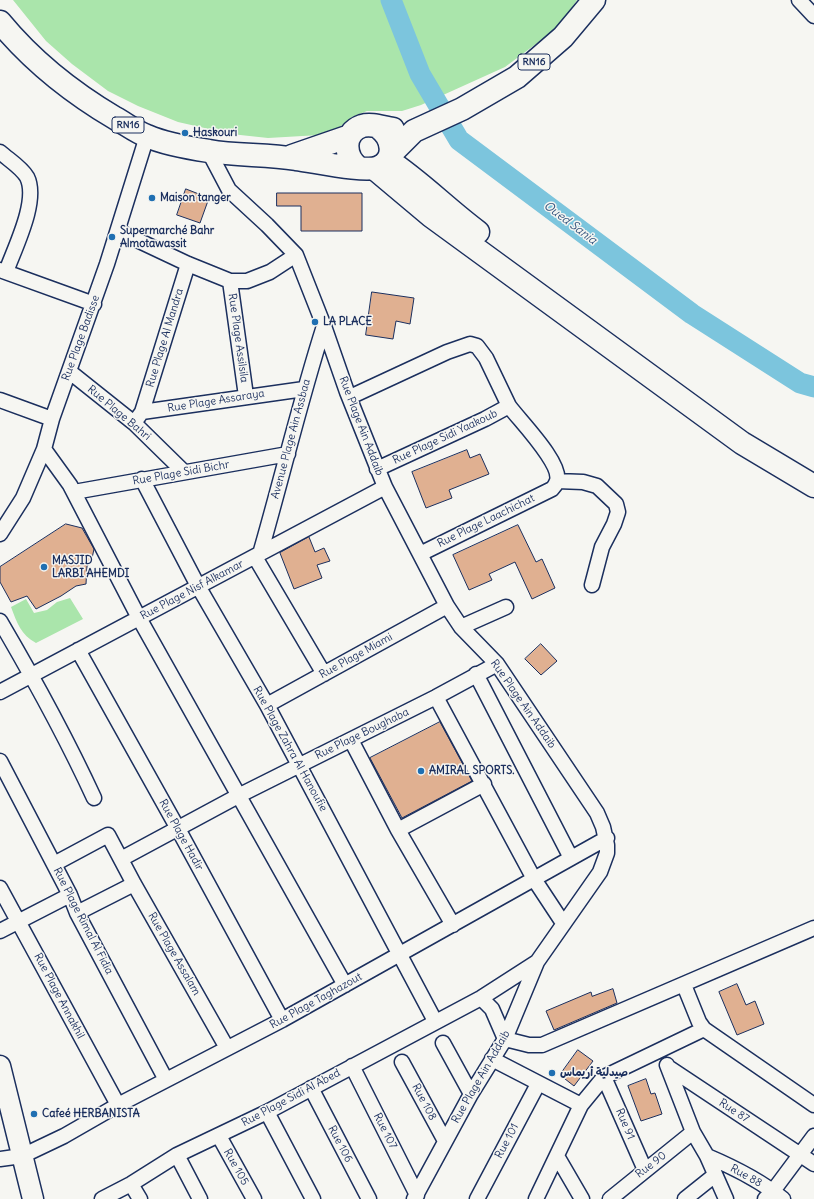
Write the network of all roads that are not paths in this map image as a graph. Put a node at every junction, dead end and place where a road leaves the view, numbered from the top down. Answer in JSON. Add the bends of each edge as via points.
{"nodes":[{"id":1,"x":594,"y":0,"type":"edge"},
{"id":2,"x":799,"y":0,"type":"edge"},
{"id":3,"x":814,"y":16,"type":"edge"},
{"id":4,"x":0,"y":22,"type":"edge"},
{"id":5,"x":379,"y":128,"type":"junction"},
{"id":6,"x":424,"y":128,"type":"junction"},
{"id":7,"x":147,"y":136,"type":"junction"},
{"id":8,"x":350,"y":136,"type":"junction"},
{"id":9,"x":0,"y":152,"type":"edge"},
{"id":10,"x":209,"y":152,"type":"junction"},
{"id":11,"x":289,"y":158,"type":"junction"},
{"id":12,"x":378,"y":163,"type":"junction"},
{"id":13,"x":118,"y":231,"type":"junction"},
{"id":14,"x":296,"y":255,"type":"junction"},
{"id":15,"x":188,"y":264,"type":"junction"},
{"id":16,"x":3,"y":271,"type":"edge"},
{"id":17,"x":230,"y":281,"type":"junction"},
{"id":18,"x":94,"y":304,"type":"junction"},
{"id":19,"x":324,"y":326,"type":"junction"},
{"id":20,"x":70,"y":372,"type":"junction"},
{"id":21,"x":304,"y":388,"type":"junction"},
{"id":22,"x":246,"y":396,"type":"junction"},
{"id":23,"x":350,"y":397,"type":"junction"},
{"id":24,"x":0,"y":400,"type":"edge"},
{"id":25,"x":509,"y":406,"type":"junction"},
{"id":26,"x":138,"y":417,"type":"junction"},
{"id":27,"x":52,"y":419,"type":"junction"},
{"id":28,"x":44,"y":449,"type":"junction"},
{"id":29,"x":288,"y":454,"type":"junction"},
{"id":30,"x":377,"y":469,"type":"junction"},
{"id":31,"x":184,"y":472,"type":"junction"},
{"id":32,"x":814,"y":473,"type":"edge"},
{"id":33,"x":142,"y":479,"type":"junction"},
{"id":34,"x":555,"y":485,"type":"junction"},
{"id":35,"x":814,"y":486,"type":"edge"},
{"id":36,"x":385,"y":488,"type":"junction"},
{"id":37,"x":74,"y":492,"type":"junction"},
{"id":38,"x":0,"y":534,"type":"edge"},
{"id":39,"x":420,"y":554,"type":"junction"},
{"id":40,"x":257,"y":555,"type":"junction"},
{"id":41,"x":592,"y":585,"type":"dead end"},
{"id":42,"x":198,"y":586,"type":"junction"},
{"id":43,"x":447,"y":606,"type":"junction"},
{"id":44,"x":506,"y":607,"type":"dead end"},
{"id":45,"x":139,"y":618,"type":"junction"},
{"id":46,"x":0,"y":621,"type":"edge"},
{"id":47,"x":461,"y":627,"type":"junction"},
{"id":48,"x":78,"y":650,"type":"junction"},
{"id":49,"x":497,"y":664,"type":"junction"},
{"id":50,"x":324,"y":674,"type":"junction"},
{"id":51,"x":476,"y":674,"type":"junction"},
{"id":52,"x":32,"y":675,"type":"junction"},
{"id":53,"x":0,"y":692,"type":"edge"},
{"id":54,"x":436,"y":697,"type":"junction"},
{"id":55,"x":266,"y":705,"type":"junction"},
{"id":56,"x":351,"y":740,"type":"junction"},
{"id":57,"x":0,"y":761,"type":"edge"},
{"id":58,"x":299,"y":765,"type":"junction"},
{"id":59,"x":484,"y":784,"type":"junction"},
{"id":60,"x":238,"y":796,"type":"junction"},
{"id":61,"x":94,"y":798,"type":"dead end"},
{"id":62,"x":178,"y":827,"type":"junction"},
{"id":63,"x":398,"y":830,"type":"junction"},
{"id":64,"x":607,"y":838,"type":"junction"},
{"id":65,"x":571,"y":858,"type":"junction"},
{"id":66,"x":121,"y":859,"type":"junction"},
{"id":67,"x":54,"y":864,"type":"junction"},
{"id":68,"x":534,"y":879,"type":"junction"},
{"id":69,"x":134,"y":884,"type":"junction"},
{"id":70,"x":0,"y":888,"type":"edge"},
{"id":71,"x":70,"y":895,"type":"junction"},
{"id":72,"x":77,"y":913,"type":"junction"},
{"id":73,"x":19,"y":922,"type":"junction"},
{"id":74,"x":562,"y":923,"type":"junction"},
{"id":75,"x":453,"y":925,"type":"junction"},
{"id":76,"x":814,"y":928,"type":"edge"},
{"id":77,"x":0,"y":931,"type":"edge"},
{"id":78,"x":400,"y":954,"type":"junction"},
{"id":79,"x":537,"y":962,"type":"junction"},
{"id":80,"x":345,"y":985,"type":"junction"},
{"id":81,"x":684,"y":985,"type":"junction"},
{"id":82,"x":481,"y":998,"type":"junction"},
{"id":83,"x":282,"y":1020,"type":"junction"},
{"id":84,"x":435,"y":1021,"type":"junction"},
{"id":85,"x":704,"y":1029,"type":"junction"},
{"id":86,"x":505,"y":1039,"type":"junction"},
{"id":87,"x":443,"y":1043,"type":"dead end"},
{"id":88,"x":227,"y":1048,"type":"junction"},
{"id":89,"x":660,"y":1051,"type":"junction"},
{"id":90,"x":492,"y":1059,"type":"junction"},
{"id":91,"x":402,"y":1062,"type":"dead end"},
{"id":92,"x":0,"y":1066,"type":"edge"},
{"id":93,"x":352,"y":1066,"type":"junction"},
{"id":94,"x":668,"y":1067,"type":"junction"},
{"id":95,"x":604,"y":1077,"type":"junction"},
{"id":96,"x":166,"y":1080,"type":"junction"},
{"id":97,"x":538,"y":1084,"type":"junction"},
{"id":98,"x":311,"y":1088,"type":"junction"},
{"id":99,"x":471,"y":1094,"type":"junction"},
{"id":100,"x":118,"y":1105,"type":"junction"},
{"id":101,"x":581,"y":1105,"type":"junction"},
{"id":102,"x":814,"y":1105,"type":"edge"},
{"id":103,"x":267,"y":1112,"type":"junction"},
{"id":104,"x":693,"y":1132,"type":"junction"},
{"id":105,"x":219,"y":1136,"type":"junction"},
{"id":106,"x":814,"y":1136,"type":"edge"},
{"id":107,"x":445,"y":1141,"type":"junction"},
{"id":108,"x":801,"y":1154,"type":"junction"},
{"id":109,"x":177,"y":1155,"type":"junction"},
{"id":110,"x":22,"y":1156,"type":"junction"},
{"id":111,"x":557,"y":1156,"type":"junction"},
{"id":112,"x":707,"y":1156,"type":"junction"},
{"id":113,"x":0,"y":1159,"type":"edge"},
{"id":114,"x":814,"y":1164,"type":"edge"},
{"id":115,"x":645,"y":1170,"type":"junction"},
{"id":116,"x":715,"y":1175,"type":"junction"},
{"id":117,"x":132,"y":1184,"type":"junction"},
{"id":118,"x":774,"y":1196,"type":"edge"},
{"id":119,"x":416,"y":1197,"type":"edge"},
{"id":120,"x":33,"y":1199,"type":"edge"},
{"id":121,"x":102,"y":1199,"type":"edge"},
{"id":122,"x":140,"y":1199,"type":"edge"},
{"id":123,"x":200,"y":1199,"type":"edge"},
{"id":124,"x":254,"y":1199,"type":"edge"},
{"id":125,"x":313,"y":1199,"type":"edge"},
{"id":126,"x":370,"y":1199,"type":"edge"},
{"id":127,"x":477,"y":1199,"type":"edge"},
{"id":128,"x":536,"y":1199,"type":"edge"},
{"id":129,"x":582,"y":1199,"type":"edge"},
{"id":130,"x":610,"y":1199,"type":"edge"},
{"id":131,"x":685,"y":1199,"type":"edge"},
{"id":132,"x":726,"y":1199,"type":"edge"}],
"edges":[{"from":1,"to":6,"type":"main road","number":"RN16","via":[[564,37],[517,77]]},
{"from":2,"to":3,"type":"street"},
{"from":4,"to":7,"type":"main road","number":"RN16","via":[[58,81],[82,99]]},
{"from":5,"to":6,"type":"main road","number":"RN16"},
{"from":5,"to":8,"type":"main road","number":"RN16","via":[[363,126]]},
{"from":5,"to":12,"type":"main road","via":[[386,132],[392,147]]},
{"from":6,"to":12,"type":"main road","number":"RN16"},
{"from":7,"to":10,"type":"main road","number":"RN16"},
{"from":7,"to":13,"type":"street","name":"Rue Plage Badisse"},
{"from":8,"to":11,"type":"main road","number":"RN16"},
{"from":8,"to":12,"type":"main road","via":[[347,150],[349,158]]},
{"from":9,"to":16,"type":"street","via":[[23,172],[31,193],[29,205]]},
{"from":10,"to":11,"type":"main road","number":"RN16"},
{"from":10,"to":14,"type":"street","name":"Rue Plage Ain Addaib","via":[[229,190]]},
{"from":11,"to":12,"type":"main road","number":"RN16"},
{"from":12,"to":32,"type":"main road","via":[[406,172],[457,216],[743,427]]},
{"from":12,"to":35,"type":"main road","via":[[431,216],[742,443]]},
{"from":13,"to":15,"type":"street","name":"Rue Plage Assilsila"},
{"from":13,"to":18,"type":"street","name":"Rue Plage Badisse"},
{"from":14,"to":17,"type":"street","name":"Rue Plage Assilsila","via":[[270,272],[247,281]]},
{"from":14,"to":19,"type":"street","name":"Rue Plage Ain Addaib"},
{"from":15,"to":17,"type":"street","name":"Rue Plage Assilsila"},
{"from":15,"to":26,"type":"street","name":"Rue Plage Al Mandra"},
{"from":16,"to":18,"type":"street"},
{"from":17,"to":22,"type":"street","name":"Rue Plage Assilsila"},
{"from":18,"to":20,"type":"street","name":"Rue Plage Badisse"},
{"from":19,"to":21,"type":"street","name":"Avenue Plage Ain Assbaa"},
{"from":19,"to":23,"type":"street","name":"Rue Plage Ain Addaib"},
{"from":20,"to":26,"type":"street","name":"Rue Plage Bahri"},
{"from":20,"to":27,"type":"street","name":"Rue Plage Badisse"},
{"from":21,"to":22,"type":"street","name":"Rue Plage Assaraya"},
{"from":21,"to":29,"type":"street","name":"Avenue Plage Ain Assbaa"},
{"from":22,"to":26,"type":"street","name":"Rue Plage Assaraya"},
{"from":23,"to":25,"type":"street","via":[[470,344],[476,346],[486,358]]},
{"from":23,"to":30,"type":"street","name":"Rue Plage Ain Addaib"},
{"from":24,"to":27,"type":"street"},
{"from":25,"to":30,"type":"street","name":"Rue Plage Sidi Yaakoub"},
{"from":25,"to":34,"type":"street","name":"Rue Plage Sidi Yaakoub","via":[[549,456],[556,469]]},
{"from":26,"to":31,"type":"street","name":"Rue Plage Bahri"},
{"from":27,"to":28,"type":"street","name":"Rue Plage Badisse"},
{"from":28,"to":37,"type":"street"},
{"from":28,"to":38,"type":"street","name":"Rue Plage Badisse","via":[[23,498]]},
{"from":29,"to":31,"type":"street","name":"Rue Plage Sidi Bichr"},
{"from":29,"to":40,"type":"street","name":"Avenue Plage Ain Assbaa"},
{"from":30,"to":36,"type":"street","name":"Rue Plage Ain Addaib"},
{"from":31,"to":33,"type":"street","name":"Rue Plage Sidi Bichr"},
{"from":33,"to":37,"type":"street","name":"Rue Plage Sidi Bichr"},
{"from":33,"to":42,"type":"street","name":"Rue Plage Zahra Al Hanoufie"},
{"from":34,"to":39,"type":"street","name":"Rue Plage Laachichat"},
{"from":34,"to":41,"type":"street","via":[[583,482],[598,486],[616,504],[618,512],[602,547]]},
{"from":36,"to":39,"type":"street","name":"Rue Plage Ain Addaib"},
{"from":36,"to":40,"type":"street","name":"Rue Plage Nisf Alkamar"},
{"from":37,"to":45,"type":"street"},
{"from":39,"to":43,"type":"street","name":"Rue Plage Ain Addaib"},
{"from":40,"to":42,"type":"street","name":"Rue Plage Nisf Alkamar"},
{"from":40,"to":50,"type":"street"},
{"from":42,"to":45,"type":"street","name":"Rue Plage Nisf Alkamar"},
{"from":42,"to":55,"type":"street","name":"Rue Plage Zahra Al Hanoufie"},
{"from":43,"to":47,"type":"street","name":"Rue Plage Ain Addaib"},
{"from":43,"to":50,"type":"street","name":"Rue Plage Miami"},
{"from":44,"to":47,"type":"street"},
{"from":45,"to":48,"type":"street","name":"Rue Plage Nisf Alkamar"},
{"from":45,"to":60,"type":"street"},
{"from":46,"to":52,"type":"street"},
{"from":47,"to":49,"type":"street","name":"Rue Plage Ain Addaib"},
{"from":48,"to":52,"type":"street","name":"Rue Plage Nisf Alkamar"},
{"from":48,"to":62,"type":"street","name":"Rue Plage Hadir"},
{"from":49,"to":51,"type":"street","name":"Rue Plage Boughaba"},
{"from":49,"to":64,"type":"street","name":"Rue Plage Ain Addaib","via":[[598,813]]},
{"from":50,"to":55,"type":"street","name":"Rue Plage Miami"},
{"from":51,"to":54,"type":"street","name":"Rue Plage Boughaba"},
{"from":51,"to":65,"type":"street"},
{"from":52,"to":53,"type":"street","name":"Rue Plage Nisf Alkamar"},
{"from":52,"to":61,"type":"street"},
{"from":54,"to":56,"type":"street","name":"Rue Plage Boughaba"},
{"from":54,"to":59,"type":"street"},
{"from":55,"to":58,"type":"street","name":"Rue Plage Zahra Al Hanoufie"},
{"from":56,"to":58,"type":"street","name":"Rue Plage Boughaba"},
{"from":56,"to":63,"type":"street"},
{"from":57,"to":67,"type":"street","name":"Rue Plage Rimal Al Fidia"},
{"from":58,"to":60,"type":"street","name":"Rue Plage Boughaba"},
{"from":58,"to":78,"type":"street","name":"Rue Plage Zahra Al Hanoufie"},
{"from":59,"to":63,"type":"street"},
{"from":59,"to":68,"type":"street"},
{"from":60,"to":62,"type":"street","name":"Rue Plage Boughaba"},
{"from":60,"to":80,"type":"street"},
{"from":62,"to":66,"type":"street","name":"Rue Plage Boughaba"},
{"from":62,"to":83,"type":"street","name":"Rue Plage Hadir"},
{"from":63,"to":75,"type":"street"},
{"from":64,"to":65,"type":"street","name":"Rue Plage Taghazout"},
{"from":64,"to":74,"type":"street","name":"Rue Plage Ain Addaib","via":[[607,853],[600,872]]},
{"from":65,"to":68,"type":"street","name":"Rue Plage Taghazout"},
{"from":66,"to":67,"type":"street","name":"Rue Plage Assalam","via":[[108,835]]},
{"from":66,"to":69,"type":"street","name":"Rue Plage Assalam"},
{"from":67,"to":71,"type":"street","name":"Rue Plage Rimal Al Fidia"},
{"from":68,"to":74,"type":"street"},
{"from":68,"to":75,"type":"street","name":"Rue Plage Taghazout"},
{"from":69,"to":72,"type":"street"},
{"from":69,"to":88,"type":"street","name":"Rue Plage Assalam"},
{"from":70,"to":73,"type":"street","name":"Rue Plage Annakhil"},
{"from":71,"to":72,"type":"street","name":"Rue Plage Rimal Al Fidia"},
{"from":71,"to":73,"type":"street"},
{"from":72,"to":96,"type":"street","name":"Rue Plage Rimal Al Fidia"},
{"from":73,"to":77,"type":"street"},
{"from":73,"to":100,"type":"street","name":"Rue Plage Annakhil"},
{"from":74,"to":79,"type":"street","name":"Rue Plage Ain Addaib"},
{"from":75,"to":78,"type":"street","name":"Rue Plage Taghazout"},
{"from":76,"to":81,"type":"street"},
{"from":78,"to":80,"type":"street","name":"Rue Plage Taghazout"},
{"from":78,"to":84,"type":"street","name":"Rue Plage Zahra Al Hanoufie"},
{"from":79,"to":82,"type":"street","name":"Rue Plage Sidi Al Abed"},
{"from":79,"to":86,"type":"street","name":"Rue Plage Ain Addaib"},
{"from":80,"to":83,"type":"street","name":"Rue Plage Taghazout"},
{"from":81,"to":85,"type":"street"},
{"from":81,"to":86,"type":"street","via":[[542,1045]]},
{"from":82,"to":84,"type":"street","name":"Rue Plage Sidi Al Abed"},
{"from":82,"to":86,"type":"street","via":[[492,1009]]},
{"from":83,"to":88,"type":"street","name":"Rue Plage Taghazout"},
{"from":84,"to":93,"type":"street","name":"Rue Plage Sidi Al Abed"},
{"from":85,"to":89,"type":"street"},
{"from":85,"to":102,"type":"street"},
{"from":86,"to":90,"type":"street","name":"Rue Plage Ain Addaib"},
{"from":87,"to":99,"type":"street"},
{"from":88,"to":96,"type":"street","name":"Rue Plage Taghazout"},
{"from":89,"to":94,"type":"street"},
{"from":89,"to":95,"type":"street"},
{"from":90,"to":97,"type":"street"},
{"from":90,"to":99,"type":"street","name":"Rue Plage Ain Addaib"},
{"from":91,"to":107,"type":"street","name":"Rue 108"},
{"from":92,"to":110,"type":"street"},
{"from":93,"to":98,"type":"street","name":"Rue Plage Sidi Al Abed"},
{"from":93,"to":119,"type":"street","name":"Rue 107"},
{"from":94,"to":104,"type":"street"},
{"from":94,"to":108,"type":"street","name":"Rue 87"},
{"from":95,"to":101,"type":"street"},
{"from":95,"to":115,"type":"street","name":"Rue 91"},
{"from":96,"to":100,"type":"street","name":"Rue Plage Taghazout"},
{"from":97,"to":101,"type":"street"},
{"from":97,"to":127,"type":"street","name":"Rue 101"},
{"from":98,"to":103,"type":"street","name":"Rue Plage Sidi Al Abed"},
{"from":98,"to":126,"type":"street","name":"Rue 106"},
{"from":99,"to":107,"type":"street","name":"Rue Plage Ain Addaib"},
{"from":100,"to":110,"type":"street","name":"Rue Plage Taghazout"},
{"from":101,"to":111,"type":"street"},
{"from":103,"to":105,"type":"street","name":"Rue Plage Sidi Al Abed"},
{"from":103,"to":125,"type":"street"},
{"from":104,"to":112,"type":"street"},
{"from":104,"to":115,"type":"street","name":"Rue 90"},
{"from":105,"to":109,"type":"street","name":"Rue Plage Sidi Al Abed"},
{"from":105,"to":124,"type":"street","name":"Rue 105"},
{"from":106,"to":108,"type":"street"},
{"from":107,"to":119,"type":"street","name":"Rue Plage Ain Addaib"},
{"from":108,"to":114,"type":"street","name":"Rue 87"},
{"from":108,"to":118,"type":"street"},
{"from":109,"to":117,"type":"street","name":"Rue Plage Sidi Al Abed"},
{"from":109,"to":123,"type":"street"},
{"from":110,"to":113,"type":"street"},
{"from":110,"to":120,"type":"street"},
{"from":111,"to":128,"type":"street"},
{"from":111,"to":129,"type":"street"},
{"from":112,"to":116,"type":"street"},
{"from":112,"to":118,"type":"street","name":"Rue 88","via":[[730,1166]]},
{"from":115,"to":130,"type":"street","name":"Rue 90"},
{"from":116,"to":131,"type":"street"},
{"from":116,"to":132,"type":"street"},
{"from":117,"to":121,"type":"street","name":"Rue Plage Sidi Al Abed"},
{"from":117,"to":122,"type":"street"}]}
